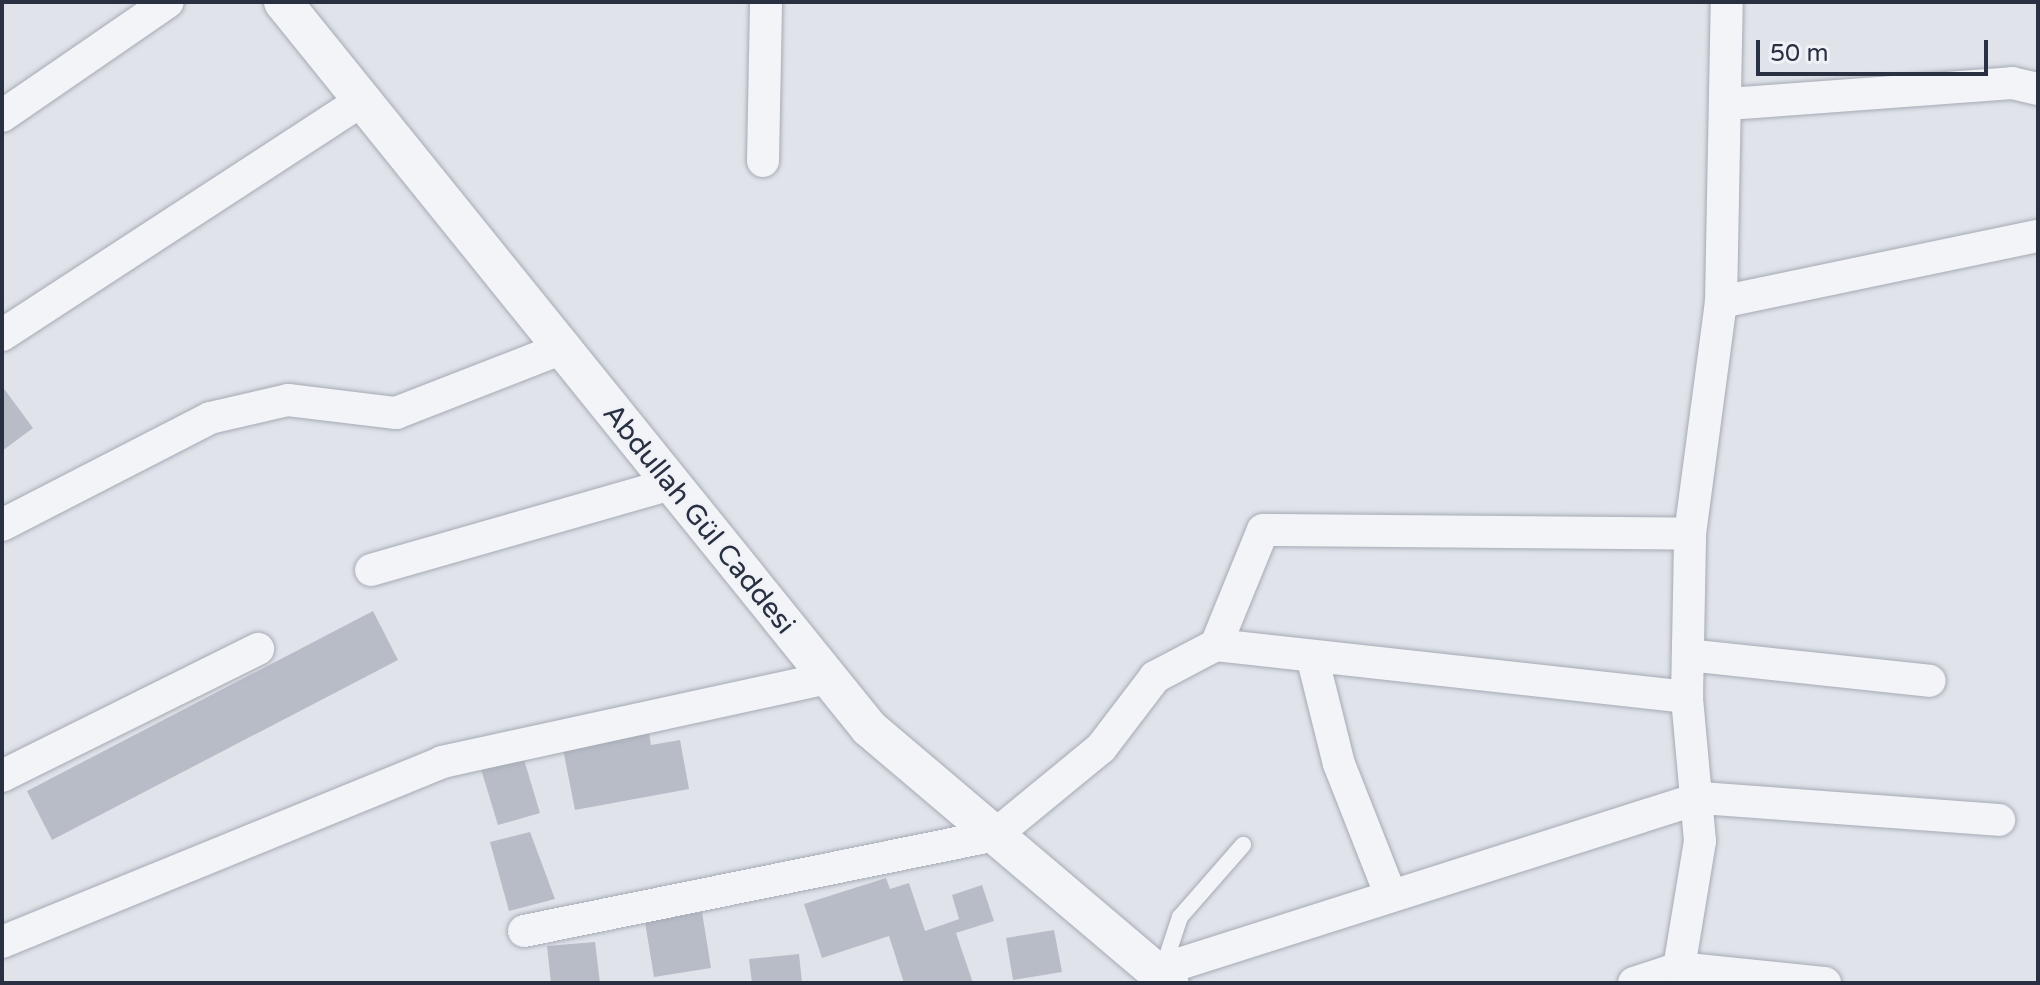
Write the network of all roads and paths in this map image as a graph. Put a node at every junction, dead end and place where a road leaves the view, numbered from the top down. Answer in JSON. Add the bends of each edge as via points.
{"nodes":[{"id":1,"x":168,"y":2,"type":"edge"},
{"id":2,"x":283,"y":2,"type":"edge"},
{"id":3,"x":766,"y":2,"type":"edge"},
{"id":4,"x":1727,"y":2,"type":"edge"},
{"id":5,"x":2038,"y":89,"type":"edge"},
{"id":6,"x":361,"y":101,"type":"junction"},
{"id":7,"x":1728,"y":104,"type":"junction"},
{"id":8,"x":2,"y":116,"type":"edge"},
{"id":9,"x":763,"y":161,"type":"dead end"},
{"id":10,"x":2038,"y":236,"type":"edge"},
{"id":11,"x":1721,"y":302,"type":"junction"},
{"id":12,"x":2,"y":335,"type":"edge"},
{"id":13,"x":560,"y":349,"type":"junction"},
{"id":14,"x":670,"y":484,"type":"junction"},
{"id":15,"x":2,"y":525,"type":"edge"},
{"id":16,"x":1690,"y":534,"type":"junction"},
{"id":17,"x":371,"y":570,"type":"dead end"},
{"id":18,"x":1216,"y":645,"type":"junction"},
{"id":19,"x":258,"y":649,"type":"dead end"},
{"id":20,"x":1688,"y":655,"type":"junction"},
{"id":21,"x":1312,"y":656,"type":"junction"},
{"id":22,"x":828,"y":678,"type":"junction"},
{"id":23,"x":1930,"y":681,"type":"dead end"},
{"id":24,"x":1687,"y":697,"type":"junction"},
{"id":25,"x":2,"y":776,"type":"edge"},
{"id":26,"x":1700,"y":798,"type":"junction"},
{"id":27,"x":1999,"y":820,"type":"dead end"},
{"id":28,"x":995,"y":835,"type":"junction"},
{"id":29,"x":1243,"y":845,"type":"dead end"},
{"id":30,"x":1391,"y":896,"type":"junction"},
{"id":31,"x":524,"y":931,"type":"dead end"},
{"id":32,"x":2,"y":942,"type":"edge"},
{"id":33,"x":1679,"y":968,"type":"junction"},
{"id":34,"x":1164,"y":973,"type":"edge"},
{"id":35,"x":1634,"y":983,"type":"edge"},
{"id":36,"x":1825,"y":983,"type":"edge"}],
"edges":[{"from":1,"to":8,"type":"street"},
{"from":2,"to":6,"type":"street","name":"Abdullah Gül Caddesi"},
{"from":3,"to":9,"type":"street"},
{"from":4,"to":7,"type":"street"},
{"from":5,"to":7,"type":"street","via":[[2012,83]]},
{"from":6,"to":12,"type":"street"},
{"from":6,"to":13,"type":"street","name":"Abdullah Gül Caddesi"},
{"from":7,"to":11,"type":"street"},
{"from":10,"to":11,"type":"street"},
{"from":11,"to":16,"type":"street"},
{"from":13,"to":14,"type":"street","name":"Abdullah Gül Caddesi"},
{"from":13,"to":15,"type":"street","via":[[396,413],[288,400],[210,418]]},
{"from":14,"to":17,"type":"street"},
{"from":14,"to":22,"type":"street","name":"Abdullah Gül Caddesi"},
{"from":16,"to":18,"type":"street","via":[[1263,530]]},
{"from":16,"to":20,"type":"street"},
{"from":18,"to":21,"type":"street"},
{"from":18,"to":28,"type":"street","via":[[1155,677],[1101,748]]},
{"from":19,"to":25,"type":"street"},
{"from":20,"to":23,"type":"street"},
{"from":20,"to":24,"type":"street"},
{"from":21,"to":24,"type":"street"},
{"from":21,"to":30,"type":"street","via":[[1339,764]]},
{"from":22,"to":28,"type":"street","name":"Abdullah Gül Caddesi","via":[[869,728]]},
{"from":22,"to":32,"type":"street","via":[[442,762]]},
{"from":24,"to":26,"type":"street"},
{"from":26,"to":27,"type":"street"},
{"from":26,"to":30,"type":"street"},
{"from":26,"to":33,"type":"street","via":[[1696,883]]},
{"from":28,"to":31,"type":"street"},
{"from":28,"to":34,"type":"street","name":"Abdullah Gül Caddesi"},
{"from":29,"to":34,"type":"lane","via":[[1180,917]]},
{"from":30,"to":34,"type":"street"},
{"from":33,"to":35,"type":"street"},
{"from":33,"to":36,"type":"street"}]}
